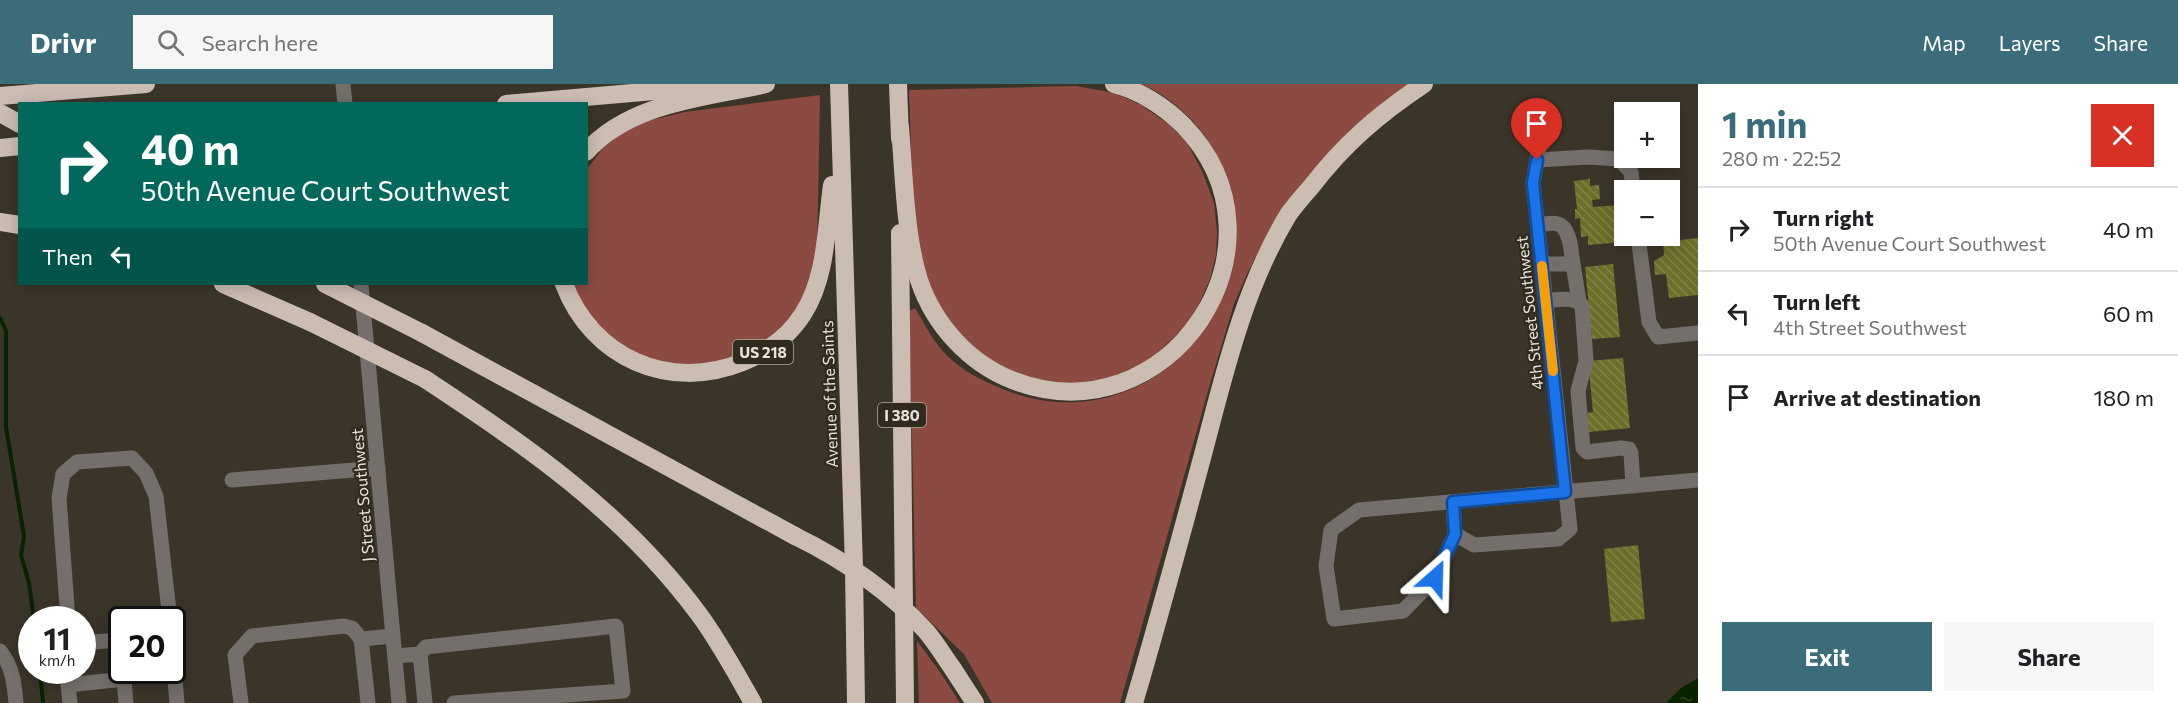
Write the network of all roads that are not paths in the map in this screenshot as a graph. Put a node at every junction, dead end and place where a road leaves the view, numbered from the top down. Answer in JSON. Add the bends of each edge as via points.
{"nodes":[{"id":1,"x":50,"y":84,"type":"edge"},
{"id":2,"x":146,"y":84,"type":"edge"},
{"id":3,"x":343,"y":84,"type":"edge"},
{"id":4,"x":735,"y":84,"type":"edge"},
{"id":5,"x":766,"y":84,"type":"edge"},
{"id":6,"x":839,"y":84,"type":"edge"},
{"id":7,"x":898,"y":84,"type":"edge"},
{"id":8,"x":1114,"y":84,"type":"edge"},
{"id":9,"x":1424,"y":84,"type":"edge"},
{"id":10,"x":0,"y":91,"type":"edge"},
{"id":11,"x":0,"y":96,"type":"edge"},
{"id":12,"x":345,"y":102,"type":"edge"},
{"id":13,"x":529,"y":102,"type":"edge"},
{"id":14,"x":0,"y":113,"type":"edge"},
{"id":15,"x":18,"y":123,"type":"edge"},
{"id":16,"x":900,"y":127,"type":"junction"},
{"id":17,"x":1542,"y":131,"type":"dead end"},
{"id":18,"x":839,"y":133,"type":"junction"},
{"id":19,"x":18,"y":146,"type":"edge"},
{"id":20,"x":0,"y":148,"type":"edge"},
{"id":21,"x":588,"y":150,"type":"edge"},
{"id":22,"x":1537,"y":160,"type":"junction"},
{"id":23,"x":1632,"y":180,"type":"edge"},
{"id":24,"x":0,"y":222,"type":"edge"},
{"id":25,"x":18,"y":225,"type":"edge"},
{"id":26,"x":1538,"y":225,"type":"junction"},
{"id":27,"x":1639,"y":246,"type":"edge"},
{"id":28,"x":1542,"y":264,"type":"junction"},
{"id":29,"x":1573,"y":264,"type":"junction"},
{"id":30,"x":225,"y":285,"type":"edge"},
{"id":31,"x":327,"y":285,"type":"edge"},
{"id":32,"x":361,"y":285,"type":"edge"},
{"id":33,"x":564,"y":285,"type":"edge"},
{"id":34,"x":1545,"y":301,"type":"junction"},
{"id":35,"x":1578,"y":301,"type":"junction"},
{"id":36,"x":1698,"y":333,"type":"edge"},
{"id":37,"x":1578,"y":391,"type":"junction"},
{"id":38,"x":1555,"y":393,"type":"junction"},
{"id":39,"x":378,"y":468,"type":"junction"},
{"id":40,"x":232,"y":480,"type":"dead end"},
{"id":41,"x":1698,"y":480,"type":"edge"},
{"id":42,"x":1633,"y":486,"type":"junction"},
{"id":43,"x":1565,"y":492,"type":"junction"},
{"id":44,"x":1453,"y":502,"type":"junction"},
{"id":45,"x":1455,"y":534,"type":"junction"},
{"id":46,"x":67,"y":606,"type":"edge"},
{"id":47,"x":168,"y":606,"type":"edge"},
{"id":48,"x":393,"y":636,"type":"junction"},
{"id":49,"x":361,"y":639,"type":"junction"},
{"id":50,"x":0,"y":651,"type":"edge"},
{"id":51,"x":420,"y":654,"type":"junction"},
{"id":52,"x":395,"y":656,"type":"junction"},
{"id":53,"x":175,"y":684,"type":"edge"},
{"id":54,"x":16,"y":703,"type":"edge"},
{"id":55,"x":70,"y":703,"type":"edge"},
{"id":56,"x":126,"y":703,"type":"edge"},
{"id":57,"x":177,"y":703,"type":"edge"},
{"id":58,"x":241,"y":703,"type":"edge"},
{"id":59,"x":368,"y":703,"type":"edge"},
{"id":60,"x":399,"y":703,"type":"edge"},
{"id":61,"x":425,"y":703,"type":"edge"},
{"id":62,"x":454,"y":703,"type":"edge"},
{"id":63,"x":753,"y":703,"type":"edge"},
{"id":64,"x":856,"y":703,"type":"edge"},
{"id":65,"x":905,"y":703,"type":"edge"},
{"id":66,"x":975,"y":703,"type":"edge"},
{"id":67,"x":1134,"y":703,"type":"edge"}],
"edges":[{"from":1,"to":10,"type":"highway"},
{"from":2,"to":11,"type":"highway"},
{"from":3,"to":12,"type":"street"},
{"from":4,"to":13,"type":"highway"},
{"from":5,"to":21,"type":"highway","via":[[633,117]]},
{"from":6,"to":18,"type":"highway","name":"Avenue of the Saints"},
{"from":7,"to":16,"type":"highway","number":"I 380"},
{"from":8,"to":16,"type":"highway","via":[[1167,111],[1195,137],[1221,188],[1228,245],[1222,276],[1194,329],[1149,370],[1094,391],[1033,388],[975,360],[952,339],[936,317],[919,281],[911,243]]},
{"from":9,"to":67,"type":"highway","via":[[1389,107],[1351,140],[1290,213],[1266,255],[1245,304],[1227,364]]},
{"from":14,"to":15,"type":"highway"},
{"from":16,"to":65,"type":"highway","number":"I 380"},
{"from":17,"to":22,"type":"street","name":"4th Street Southwest"},
{"from":18,"to":33,"type":"highway","number":"US 218","via":[[823,255],[813,295],[790,331],[753,358],[707,372],[665,371],[643,365],[623,356],[590,329]]},
{"from":18,"to":64,"type":"highway","name":"Avenue of the Saints"},
{"from":19,"to":20,"type":"highway"},
{"from":22,"to":23,"type":"street","via":[[1619,159],[1631,172]]},
{"from":22,"to":26,"type":"street","name":"4th Street Southwest","via":[[1533,183]]},
{"from":24,"to":25,"type":"highway"},
{"from":26,"to":28,"type":"street","name":"4th Street Southwest"},
{"from":26,"to":29,"type":"street","via":[[1562,226],[1567,232]]},
{"from":27,"to":36,"type":"street","via":[[1649,322],[1658,337]]},
{"from":28,"to":29,"type":"street"},
{"from":28,"to":34,"type":"street","name":"4th Street Southwest"},
{"from":29,"to":35,"type":"street"},
{"from":30,"to":63,"type":"highway","bridge":true,"via":[[425,379],[567,477],[622,525],[664,571],[699,614]]},
{"from":31,"to":66,"type":"highway","bridge":true,"via":[[832,554],[872,582],[927,633]]},
{"from":32,"to":39,"type":"street","name":"J Street Southwest"},
{"from":34,"to":35,"type":"street"},
{"from":34,"to":38,"type":"street","name":"4th Street Southwest"},
{"from":35,"to":37,"type":"street","via":[[1586,361]]},
{"from":37,"to":38,"type":"street"},
{"from":37,"to":42,"type":"street","via":[[1583,448],[1587,452],[1629,449]]},
{"from":38,"to":43,"type":"street","name":"4th Street Southwest"},
{"from":39,"to":40,"type":"street"},
{"from":39,"to":48,"type":"street","name":"J Street Southwest"},
{"from":41,"to":42,"type":"street"},
{"from":42,"to":43,"type":"street"},
{"from":43,"to":44,"type":"street"},
{"from":43,"to":45,"type":"street","name":"4th Street Southwest","via":[[1570,529],[1558,539],[1474,545]]},
{"from":44,"to":45,"type":"street"},
{"from":44,"to":45,"type":"street","via":[[1359,510],[1331,530],[1326,566],[1334,619],[1403,611],[1435,578]]},
{"from":46,"to":47,"type":"street","via":[[59,498],[63,474],[77,462],[132,458],[146,473],[156,496]]},
{"from":48,"to":49,"type":"street"},
{"from":48,"to":52,"type":"street","name":"J Street Southwest"},
{"from":49,"to":58,"type":"street","via":[[352,628],[344,626],[252,636],[235,655]]},
{"from":49,"to":59,"type":"street"},
{"from":50,"to":54,"type":"street","via":[[12,672]]},
{"from":51,"to":52,"type":"street"},
{"from":51,"to":61,"type":"street"},
{"from":51,"to":62,"type":"street","via":[[426,647],[616,626],[623,690]]},
{"from":52,"to":60,"type":"street","name":"J Street Southwest"},
{"from":53,"to":57,"type":"street"},
{"from":55,"to":56,"type":"street","via":[[68,685],[124,679]]}]}
